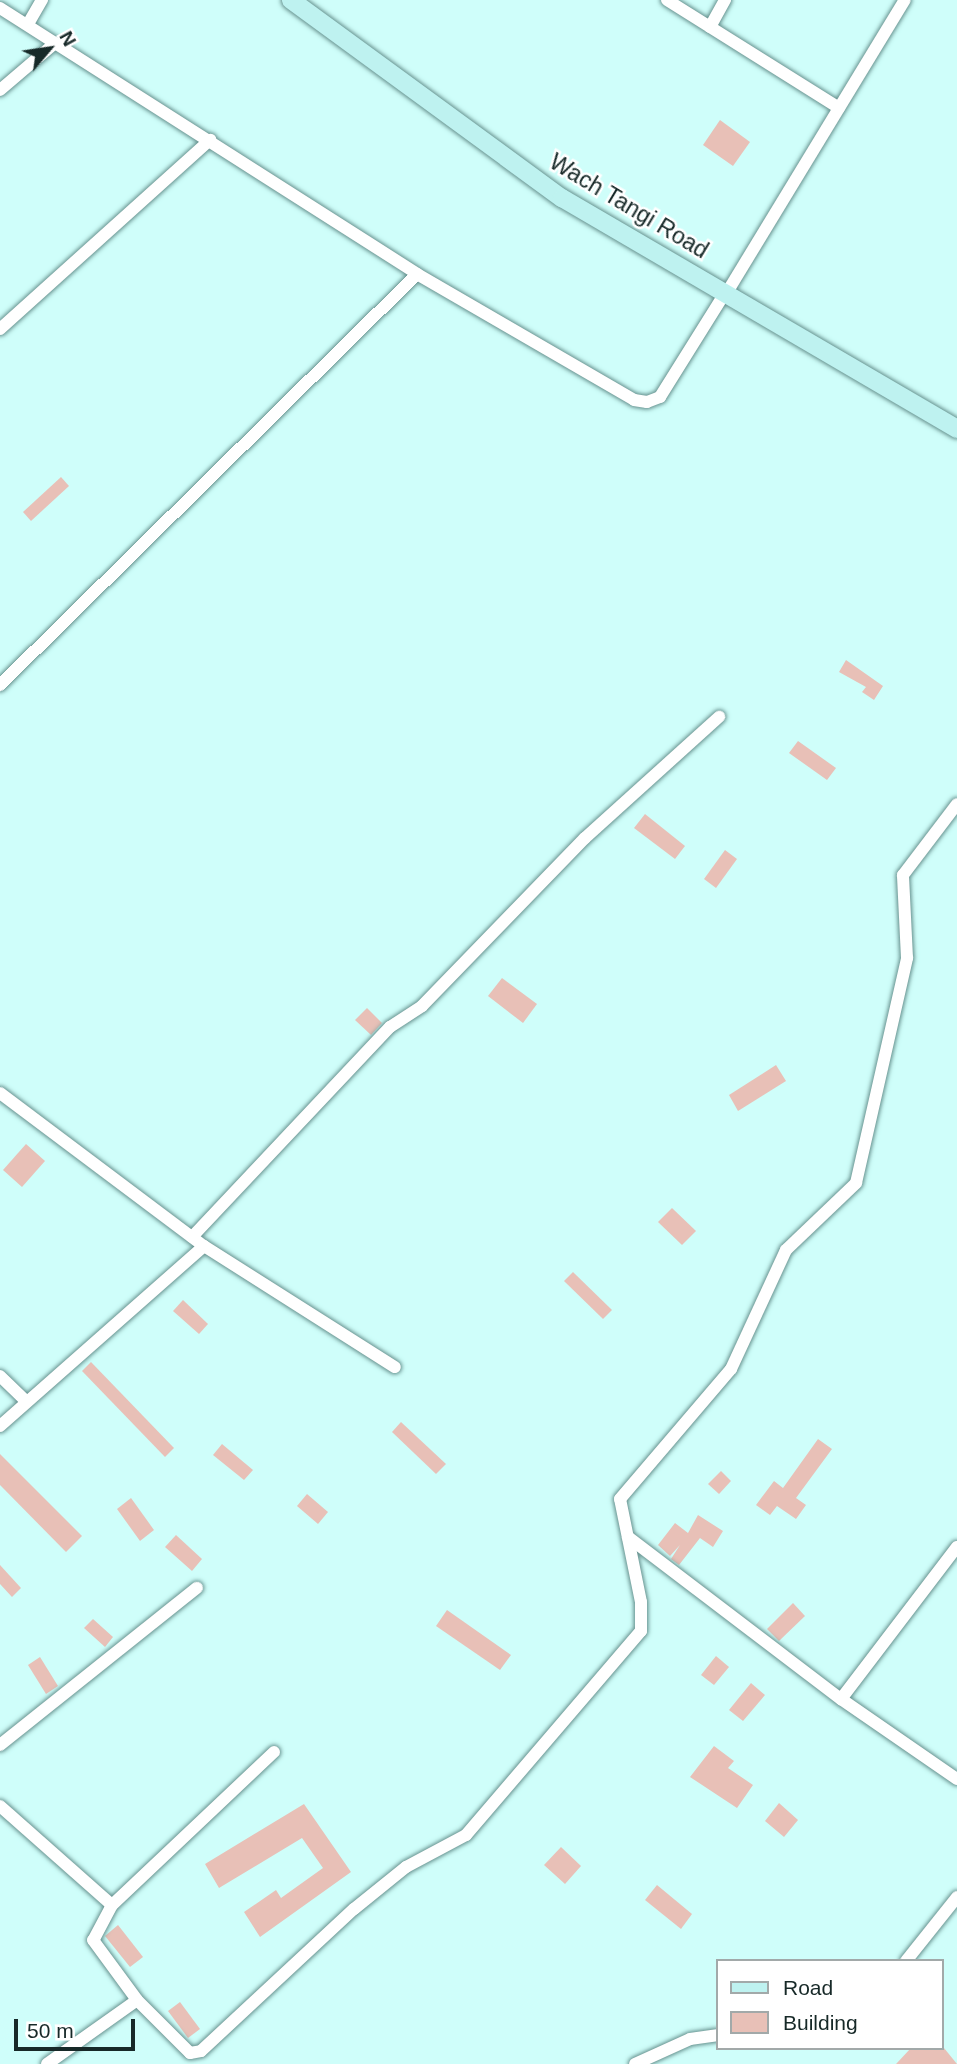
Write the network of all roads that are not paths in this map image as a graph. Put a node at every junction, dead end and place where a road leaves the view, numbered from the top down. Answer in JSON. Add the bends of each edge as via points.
{"nodes":[{"id":1,"x":43,"y":0,"type":"edge"},
{"id":2,"x":291,"y":0,"type":"edge"},
{"id":3,"x":667,"y":0,"type":"edge"},
{"id":4,"x":725,"y":0,"type":"edge"},
{"id":5,"x":905,"y":0,"type":"edge"},
{"id":6,"x":0,"y":8,"type":"edge"},
{"id":7,"x":28,"y":24,"type":"junction"},
{"id":8,"x":710,"y":27,"type":"junction"},
{"id":9,"x":55,"y":43,"type":"junction"},
{"id":10,"x":0,"y":90,"type":"edge"},
{"id":11,"x":839,"y":108,"type":"junction"},
{"id":12,"x":210,"y":140,"type":"junction"},
{"id":13,"x":417,"y":274,"type":"junction"},
{"id":14,"x":723,"y":298,"type":"junction"},
{"id":15,"x":0,"y":329,"type":"edge"},
{"id":16,"x":957,"y":429,"type":"edge"},
{"id":17,"x":0,"y":685,"type":"edge"},
{"id":18,"x":719,"y":717,"type":"dead end"},
{"id":19,"x":957,"y":804,"type":"edge"},
{"id":20,"x":0,"y":1093,"type":"edge"},
{"id":21,"x":192,"y":1237,"type":"junction"},
{"id":22,"x":204,"y":1246,"type":"junction"},
{"id":23,"x":395,"y":1367,"type":"dead end"},
{"id":24,"x":0,"y":1376,"type":"edge"},
{"id":25,"x":27,"y":1402,"type":"junction"},
{"id":26,"x":0,"y":1426,"type":"edge"},
{"id":27,"x":628,"y":1537,"type":"junction"},
{"id":28,"x":957,"y":1547,"type":"edge"},
{"id":29,"x":197,"y":1588,"type":"dead end"},
{"id":30,"x":841,"y":1699,"type":"junction"},
{"id":31,"x":0,"y":1745,"type":"edge"},
{"id":32,"x":274,"y":1752,"type":"dead end"},
{"id":33,"x":957,"y":1779,"type":"edge"},
{"id":34,"x":0,"y":1806,"type":"edge"},
{"id":35,"x":957,"y":1897,"type":"edge"},
{"id":36,"x":112,"y":1905,"type":"junction"},
{"id":37,"x":908,"y":1959,"type":"edge"},
{"id":38,"x":136,"y":2000,"type":"junction"},
{"id":39,"x":716,"y":2035,"type":"edge"},
{"id":40,"x":47,"y":2064,"type":"edge"},
{"id":41,"x":635,"y":2064,"type":"edge"}],
"edges":[{"from":1,"to":7,"type":"street"},
{"from":2,"to":14,"type":"main road","name":"Wach Tangi Road","via":[[562,198]]},
{"from":3,"to":8,"type":"street"},
{"from":4,"to":8,"type":"street"},
{"from":5,"to":11,"type":"street"},
{"from":6,"to":7,"type":"street"},
{"from":7,"to":9,"type":"street"},
{"from":8,"to":11,"type":"street"},
{"from":9,"to":10,"type":"street"},
{"from":9,"to":12,"type":"street"},
{"from":11,"to":14,"type":"street"},
{"from":12,"to":13,"type":"street"},
{"from":12,"to":15,"type":"street"},
{"from":13,"to":14,"type":"street","via":[[635,400],[647,402],[660,397]]},
{"from":13,"to":17,"type":"street"},
{"from":14,"to":16,"type":"main road","name":"Wach Tangi Road"},
{"from":18,"to":21,"type":"street","via":[[585,838],[422,1006],[390,1027]]},
{"from":19,"to":27,"type":"street","via":[[903,875],[906,958],[856,1183],[786,1250],[732,1369],[620,1499]]},
{"from":20,"to":21,"type":"street"},
{"from":21,"to":22,"type":"street"},
{"from":22,"to":23,"type":"street"},
{"from":22,"to":25,"type":"street"},
{"from":24,"to":25,"type":"street"},
{"from":25,"to":26,"type":"street"},
{"from":27,"to":30,"type":"street"},
{"from":27,"to":38,"type":"street","via":[[641,1602],[641,1630],[467,1835],[406,1867],[354,1909],[201,2051],[190,2053]]},
{"from":28,"to":30,"type":"street"},
{"from":29,"to":31,"type":"street"},
{"from":30,"to":33,"type":"street"},
{"from":32,"to":36,"type":"street"},
{"from":34,"to":36,"type":"street"},
{"from":35,"to":37,"type":"street"},
{"from":36,"to":38,"type":"street","via":[[93,1940]]},
{"from":38,"to":40,"type":"street"},
{"from":39,"to":41,"type":"street","via":[[690,2039]]}]}
